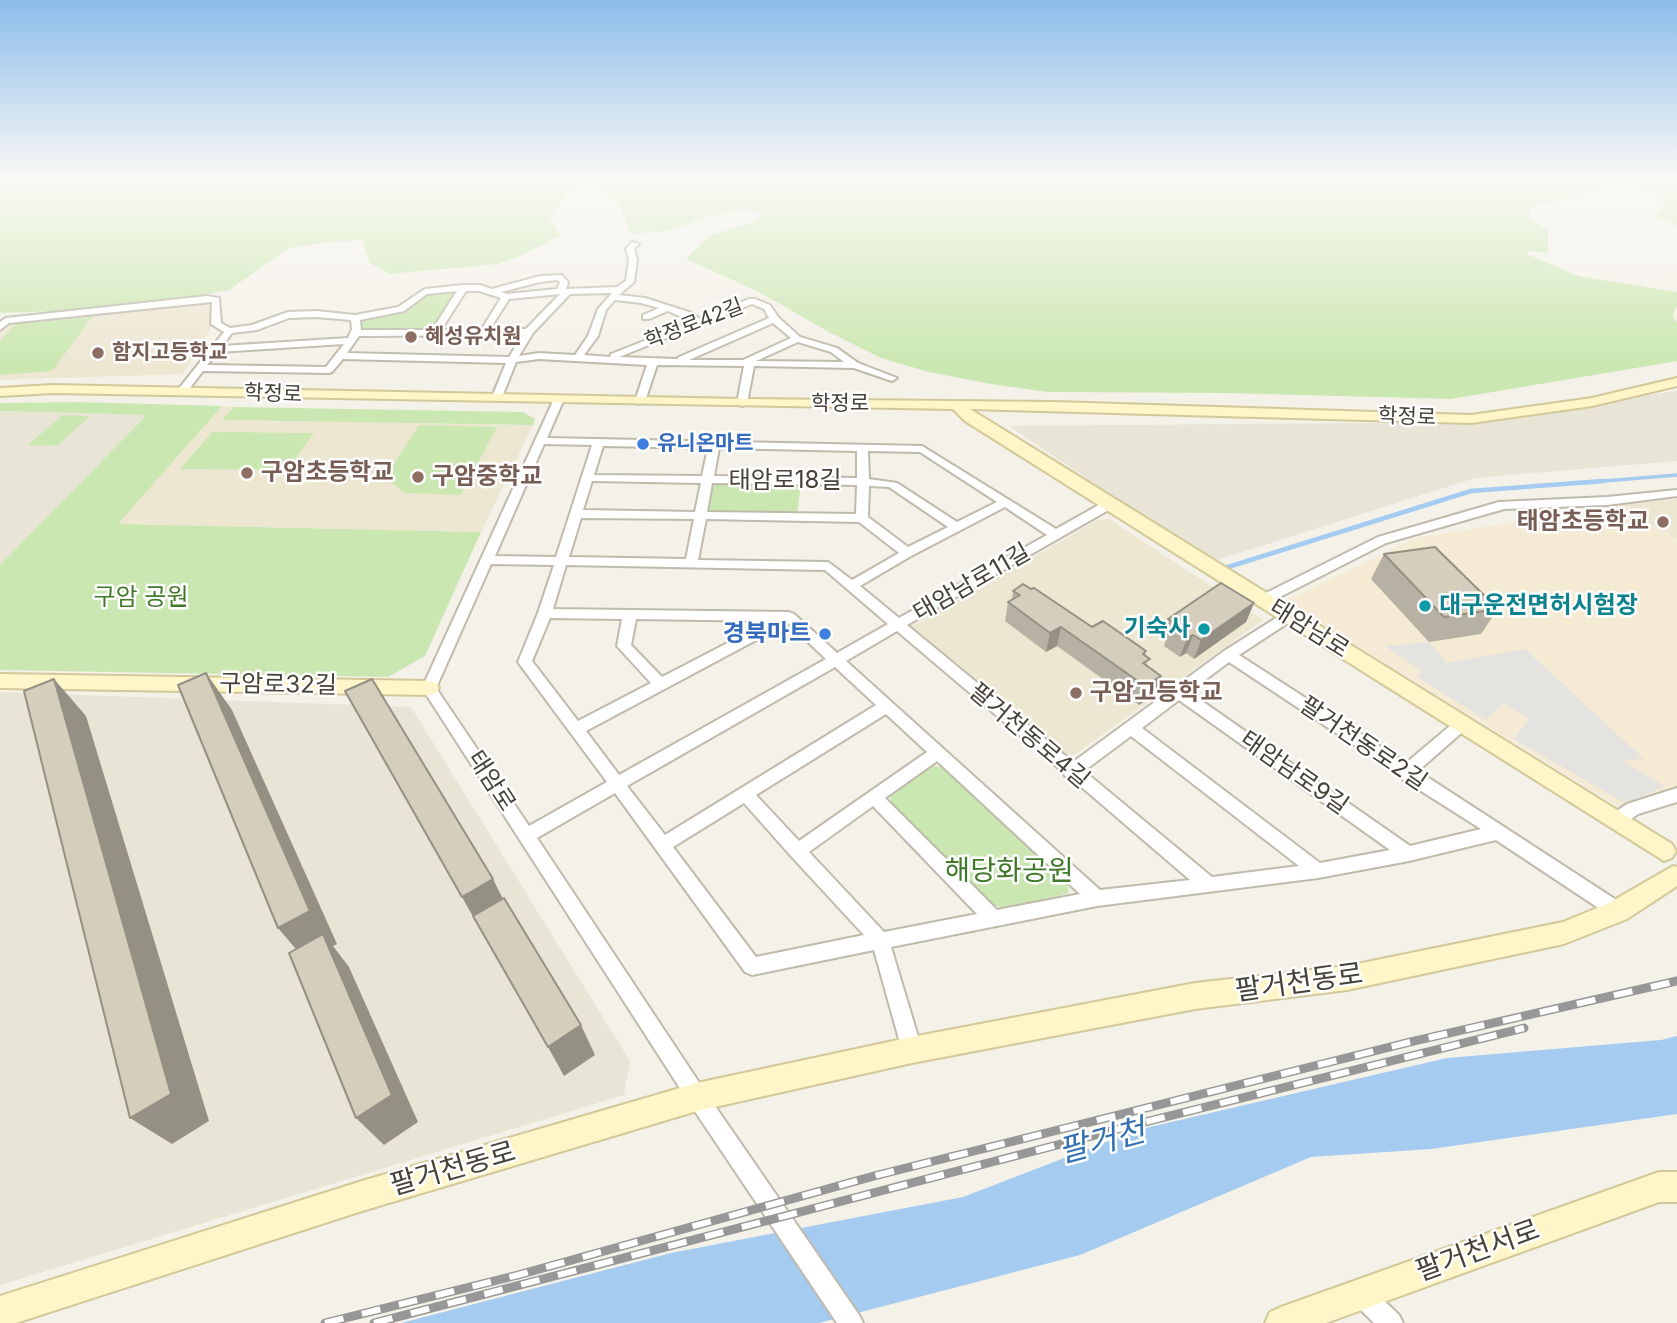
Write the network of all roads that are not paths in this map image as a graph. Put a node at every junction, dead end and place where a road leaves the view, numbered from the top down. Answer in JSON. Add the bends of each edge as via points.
{"nodes":[{"id":1,"x":635,"y":244,"type":"dead end"},
{"id":2,"x":463,"y":288,"type":"junction"},
{"id":3,"x":565,"y":290,"type":"junction"},
{"id":4,"x":491,"y":292,"type":"junction"},
{"id":5,"x":616,"y":294,"type":"junction"},
{"id":6,"x":506,"y":298,"type":"junction"},
{"id":7,"x":668,"y":308,"type":"junction"},
{"id":8,"x":646,"y":317,"type":"dead end"},
{"id":9,"x":355,"y":318,"type":"junction"},
{"id":10,"x":774,"y":319,"type":"junction"},
{"id":11,"x":699,"y":322,"type":"junction"},
{"id":12,"x":0,"y":327,"type":"edge"},
{"id":13,"x":229,"y":331,"type":"junction"},
{"id":14,"x":435,"y":332,"type":"junction"},
{"id":15,"x":484,"y":332,"type":"junction"},
{"id":16,"x":530,"y":332,"type":"junction"},
{"id":17,"x":354,"y":337,"type":"junction"},
{"id":18,"x":797,"y":339,"type":"junction"},
{"id":19,"x":215,"y":349,"type":"junction"},
{"id":20,"x":340,"y":356,"type":"junction"},
{"id":21,"x":578,"y":357,"type":"junction"},
{"id":22,"x":609,"y":358,"type":"junction"},
{"id":23,"x":512,"y":360,"type":"junction"},
{"id":24,"x":653,"y":362,"type":"junction"},
{"id":25,"x":676,"y":362,"type":"junction"},
{"id":26,"x":746,"y":363,"type":"junction"},
{"id":27,"x":855,"y":365,"type":"junction"},
{"id":28,"x":202,"y":368,"type":"junction"},
{"id":29,"x":892,"y":378,"type":"dead end"},
{"id":30,"x":1677,"y":382,"type":"edge"},
{"id":31,"x":182,"y":391,"type":"junction"},
{"id":32,"x":0,"y":392,"type":"edge"},
{"id":33,"x":497,"y":397,"type":"junction"},
{"id":34,"x":559,"y":399,"type":"junction"},
{"id":35,"x":640,"y":401,"type":"junction"},
{"id":36,"x":742,"y":403,"type":"junction"},
{"id":37,"x":957,"y":405,"type":"junction"},
{"id":38,"x":541,"y":441,"type":"junction"},
{"id":39,"x":598,"y":443,"type":"junction"},
{"id":40,"x":714,"y":445,"type":"junction"},
{"id":41,"x":862,"y":448,"type":"junction"},
{"id":42,"x":587,"y":478,"type":"junction"},
{"id":43,"x":707,"y":481,"type":"junction"},
{"id":44,"x":863,"y":482,"type":"junction"},
{"id":45,"x":1677,"y":493,"type":"edge"},
{"id":46,"x":1006,"y":502,"type":"junction"},
{"id":47,"x":1108,"y":505,"type":"junction"},
{"id":48,"x":576,"y":514,"type":"junction"},
{"id":49,"x":701,"y":516,"type":"junction"},
{"id":50,"x":862,"y":518,"type":"junction"},
{"id":51,"x":956,"y":527,"type":"junction"},
{"id":52,"x":1056,"y":535,"type":"junction"},
{"id":53,"x":907,"y":553,"type":"junction"},
{"id":54,"x":485,"y":560,"type":"junction"},
{"id":55,"x":561,"y":561,"type":"junction"},
{"id":56,"x":691,"y":564,"type":"junction"},
{"id":57,"x":853,"y":585,"type":"junction"},
{"id":58,"x":1263,"y":600,"type":"junction"},
{"id":59,"x":545,"y":613,"type":"junction"},
{"id":60,"x":630,"y":614,"type":"junction"},
{"id":61,"x":789,"y":617,"type":"junction"},
{"id":62,"x":1289,"y":617,"type":"junction"},
{"id":63,"x":898,"y":625,"type":"junction"},
{"id":64,"x":1229,"y":655,"type":"junction"},
{"id":65,"x":835,"y":661,"type":"junction"},
{"id":66,"x":0,"y":681,"type":"edge"},
{"id":67,"x":660,"y":684,"type":"junction"},
{"id":68,"x":429,"y":688,"type":"junction"},
{"id":69,"x":1179,"y":692,"type":"junction"},
{"id":70,"x":887,"y":706,"type":"junction"},
{"id":71,"x":1462,"y":724,"type":"junction"},
{"id":72,"x":1130,"y":727,"type":"junction"},
{"id":73,"x":576,"y":729,"type":"junction"},
{"id":74,"x":938,"y":752,"type":"junction"},
{"id":75,"x":1071,"y":772,"type":"junction"},
{"id":76,"x":1405,"y":772,"type":"junction"},
{"id":77,"x":618,"y":784,"type":"junction"},
{"id":78,"x":745,"y":794,"type":"junction"},
{"id":79,"x":1677,"y":795,"type":"edge"},
{"id":80,"x":874,"y":797,"type":"junction"},
{"id":81,"x":1617,"y":820,"type":"junction"},
{"id":82,"x":1496,"y":833,"type":"junction"},
{"id":83,"x":526,"y":836,"type":"junction"},
{"id":84,"x":663,"y":845,"type":"junction"},
{"id":85,"x":797,"y":851,"type":"junction"},
{"id":86,"x":1409,"y":853,"type":"junction"},
{"id":87,"x":1673,"y":863,"type":"edge"},
{"id":88,"x":1318,"y":871,"type":"junction"},
{"id":89,"x":1208,"y":884,"type":"junction"},
{"id":90,"x":1097,"y":898,"type":"junction"},
{"id":91,"x":1618,"y":911,"type":"junction"},
{"id":92,"x":993,"y":918,"type":"junction"},
{"id":93,"x":880,"y":940,"type":"junction"},
{"id":94,"x":912,"y":1050,"type":"junction"},
{"id":95,"x":696,"y":1097,"type":"junction"},
{"id":96,"x":1677,"y":1187,"type":"edge"},
{"id":97,"x":1360,"y":1293,"type":"junction"},
{"id":98,"x":0,"y":1312,"type":"edge"},
{"id":99,"x":851,"y":1323,"type":"edge"},
{"id":100,"x":1281,"y":1323,"type":"edge"},
{"id":101,"x":1391,"y":1323,"type":"edge"}],
"edges":[{"from":1,"to":5,"type":"street","via":[[630,249],[630,282]]},
{"from":2,"to":4,"type":"street"},
{"from":2,"to":9,"type":"street","via":[[425,292],[401,309]]},
{"from":2,"to":14,"type":"street"},
{"from":3,"to":4,"type":"street","via":[[559,277]]},
{"from":3,"to":5,"type":"street"},
{"from":3,"to":6,"type":"street"},
{"from":3,"to":16,"type":"street"},
{"from":4,"to":6,"type":"street"},
{"from":5,"to":7,"type":"street"},
{"from":5,"to":21,"type":"street","via":[[602,309],[593,336]]},
{"from":6,"to":15,"type":"street"},
{"from":7,"to":8,"type":"street"},
{"from":7,"to":11,"type":"street"},
{"from":9,"to":13,"type":"street","via":[[288,315]]},
{"from":9,"to":17,"type":"street"},
{"from":10,"to":11,"type":"street","name":"학정로42길","via":[[767,307],[752,301]]},
{"from":10,"to":18,"type":"street","name":"학정로42길"},
{"from":10,"to":25,"type":"street","name":"학정로42길"},
{"from":11,"to":22,"type":"street","name":"학정로42길"},
{"from":12,"to":13,"type":"street","via":[[6,321],[207,299],[216,300],[216,324]]},
{"from":13,"to":19,"type":"street"},
{"from":14,"to":15,"type":"street"},
{"from":14,"to":17,"type":"street"},
{"from":15,"to":16,"type":"street"},
{"from":16,"to":23,"type":"street"},
{"from":17,"to":19,"type":"street"},
{"from":17,"to":20,"type":"street"},
{"from":18,"to":26,"type":"street","name":"학정로42길"},
{"from":18,"to":27,"type":"street","name":"학정로42길","via":[[834,349]]},
{"from":19,"to":28,"type":"street"},
{"from":20,"to":23,"type":"street","name":"학정로42길"},
{"from":20,"to":28,"type":"street","via":[[329,370]]},
{"from":21,"to":22,"type":"street","name":"학정로42길"},
{"from":21,"to":23,"type":"street","name":"학정로42길"},
{"from":22,"to":24,"type":"street","name":"학정로42길"},
{"from":23,"to":33,"type":"street"},
{"from":24,"to":25,"type":"street","name":"학정로42길"},
{"from":24,"to":35,"type":"street"},
{"from":25,"to":26,"type":"street","name":"학정로42길"},
{"from":26,"to":27,"type":"street","name":"학정로42길"},
{"from":26,"to":36,"type":"street"},
{"from":27,"to":29,"type":"street"},
{"from":28,"to":31,"type":"street"},
{"from":30,"to":37,"type":"main road","name":"학정로","via":[[1592,401],[1471,419]]},
{"from":31,"to":32,"type":"main road","name":"학정로"},
{"from":31,"to":33,"type":"main road","name":"학정로"},
{"from":33,"to":34,"type":"main road","name":"학정로"},
{"from":34,"to":35,"type":"main road","name":"학정로"},
{"from":34,"to":38,"type":"street"},
{"from":35,"to":36,"type":"main road","name":"학정로"},
{"from":36,"to":37,"type":"main road","name":"학정로"},
{"from":37,"to":47,"type":"main road","name":"태암남로","via":[[970,418]]},
{"from":38,"to":39,"type":"street","name":"태암로18길"},
{"from":38,"to":54,"type":"street"},
{"from":39,"to":40,"type":"street","name":"태암로18길"},
{"from":39,"to":42,"type":"street"},
{"from":40,"to":41,"type":"street","name":"태암로18길"},
{"from":40,"to":43,"type":"street","name":"태암로18길"},
{"from":41,"to":44,"type":"street","name":"태암로18길"},
{"from":41,"to":46,"type":"street","name":"태암로18길","via":[[922,449]]},
{"from":42,"to":43,"type":"street","name":"태암로18길"},
{"from":42,"to":48,"type":"street"},
{"from":43,"to":44,"type":"street","name":"태암로18길"},
{"from":43,"to":49,"type":"street"},
{"from":44,"to":50,"type":"street"},
{"from":44,"to":51,"type":"street","name":"태암로18길","via":[[893,485]]},
{"from":45,"to":58,"type":"street","via":[[1503,505],[1382,540]]},
{"from":46,"to":51,"type":"street"},
{"from":46,"to":52,"type":"street","name":"태암로18길"},
{"from":47,"to":52,"type":"street","name":"태암남로11길"},
{"from":47,"to":58,"type":"main road","name":"태암남로"},
{"from":48,"to":49,"type":"street"},
{"from":48,"to":55,"type":"street"},
{"from":49,"to":50,"type":"street"},
{"from":49,"to":56,"type":"street"},
{"from":50,"to":53,"type":"street"},
{"from":51,"to":53,"type":"street"},
{"from":52,"to":63,"type":"street","name":"태암남로11길"},
{"from":53,"to":57,"type":"street"},
{"from":54,"to":55,"type":"street","name":"팔거천동로4길"},
{"from":54,"to":68,"type":"street"},
{"from":55,"to":56,"type":"street","name":"팔거천동로4길"},
{"from":55,"to":59,"type":"street"},
{"from":56,"to":57,"type":"street","name":"팔거천동로4길","via":[[828,566]]},
{"from":57,"to":63,"type":"street","name":"팔거천동로4길"},
{"from":58,"to":62,"type":"main road","name":"태암남로"},
{"from":59,"to":60,"type":"street"},
{"from":59,"to":73,"type":"street","via":[[525,662]]},
{"from":60,"to":61,"type":"street"},
{"from":60,"to":67,"type":"street","via":[[624,646]]},
{"from":61,"to":65,"type":"street"},
{"from":61,"to":67,"type":"street"},
{"from":62,"to":64,"type":"street"},
{"from":62,"to":71,"type":"main road","name":"태암남로"},
{"from":63,"to":65,"type":"street","name":"태암남로11길"},
{"from":63,"to":75,"type":"street","name":"팔거천동로4길"},
{"from":64,"to":69,"type":"street"},
{"from":64,"to":76,"type":"street","name":"팔거천동로2길"},
{"from":65,"to":70,"type":"street"},
{"from":65,"to":77,"type":"street","name":"태암남로11길"},
{"from":66,"to":68,"type":"main road","name":"구암로32길"},
{"from":67,"to":73,"type":"street"},
{"from":68,"to":83,"type":"street","name":"태암로"},
{"from":69,"to":72,"type":"street"},
{"from":69,"to":86,"type":"street","name":"태암남로9길"},
{"from":70,"to":74,"type":"street"},
{"from":70,"to":78,"type":"street"},
{"from":71,"to":76,"type":"street"},
{"from":71,"to":81,"type":"main road","name":"태암남로"},
{"from":72,"to":75,"type":"street"},
{"from":72,"to":88,"type":"street"},
{"from":73,"to":77,"type":"street"},
{"from":74,"to":80,"type":"street"},
{"from":74,"to":90,"type":"street"},
{"from":75,"to":89,"type":"street","name":"팔거천동로4길"},
{"from":76,"to":82,"type":"street","name":"팔거천동로2길"},
{"from":77,"to":83,"type":"street","name":"태암남로11길"},
{"from":77,"to":84,"type":"street"},
{"from":78,"to":84,"type":"street"},
{"from":78,"to":85,"type":"street"},
{"from":79,"to":81,"type":"street","via":[[1633,809]]},
{"from":80,"to":85,"type":"street"},
{"from":80,"to":92,"type":"street"},
{"from":81,"to":87,"type":"main road","name":"태암남로"},
{"from":82,"to":86,"type":"street"},
{"from":82,"to":91,"type":"street","name":"팔거천동로2길"},
{"from":83,"to":95,"type":"street","name":"태암로"},
{"from":84,"to":93,"type":"street","via":[[752,966]]},
{"from":85,"to":93,"type":"street"},
{"from":86,"to":88,"type":"street"},
{"from":87,"to":91,"type":"main road","name":"팔거천동로"},
{"from":88,"to":89,"type":"street"},
{"from":89,"to":90,"type":"street"},
{"from":90,"to":92,"type":"street"},
{"from":91,"to":94,"type":"main road","name":"팔거천동로","via":[[1564,933],[1347,978],[1195,996]]},
{"from":92,"to":93,"type":"street"},
{"from":93,"to":94,"type":"street"},
{"from":94,"to":95,"type":"main road","name":"팔거천동로"},
{"from":95,"to":98,"type":"main road","name":"팔거천동로","via":[[362,1196]]},
{"from":95,"to":99,"type":"street","name":"태암로"},
{"from":96,"to":97,"type":"main road","name":"팔거천서로","via":[[1659,1187]]},
{"from":97,"to":100,"type":"main road","name":"팔거천서로"},
{"from":97,"to":101,"type":"street"}]}
